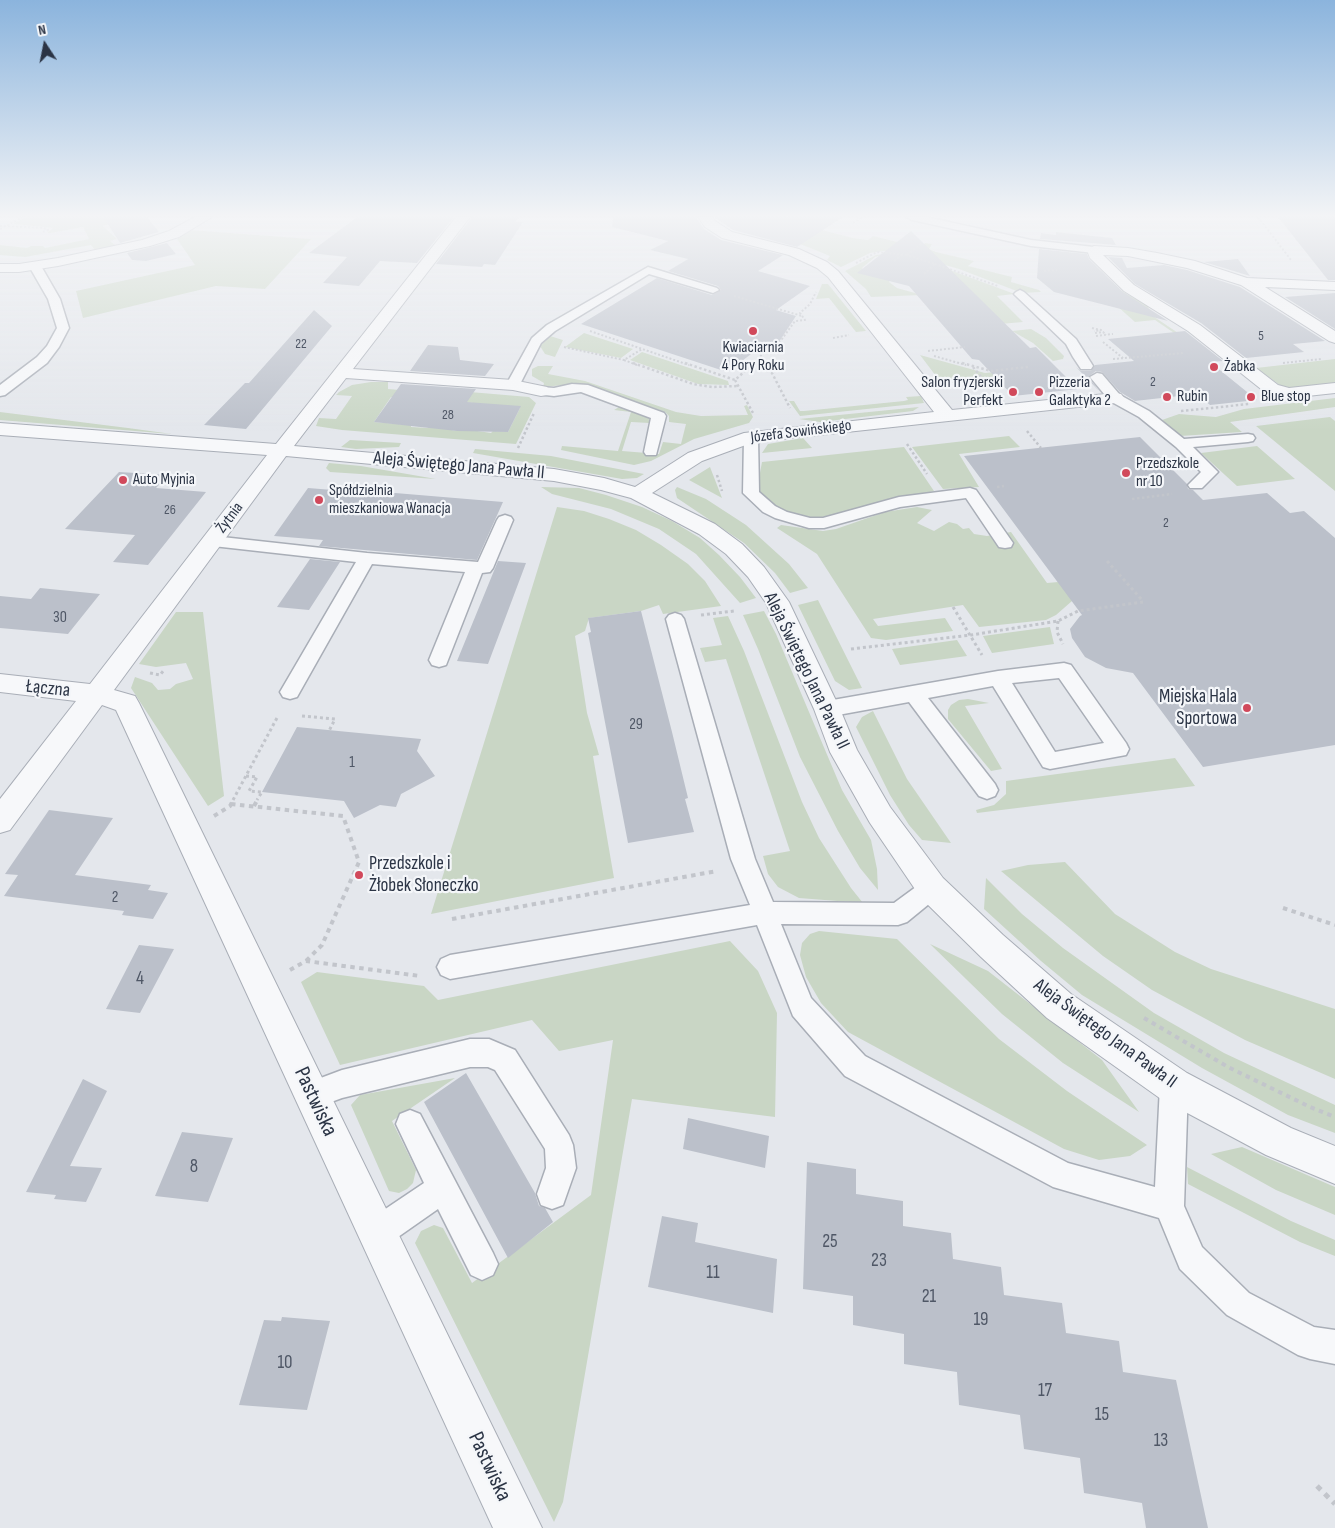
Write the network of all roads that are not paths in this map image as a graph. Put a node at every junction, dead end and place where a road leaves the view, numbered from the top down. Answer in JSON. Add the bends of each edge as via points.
{"nodes":[{"id":1,"x":48,"y":288,"type":"edge"},
{"id":2,"x":407,"y":288,"type":"edge"},
{"id":3,"x":618,"y":288,"type":"edge"},
{"id":4,"x":707,"y":288,"type":"edge"},
{"id":5,"x":844,"y":288,"type":"edge"},
{"id":6,"x":1129,"y":288,"type":"edge"},
{"id":7,"x":1256,"y":288,"type":"edge"},
{"id":8,"x":713,"y":290,"type":"road end"},
{"id":9,"x":1020,"y":294,"type":"dead end"},
{"id":10,"x":1335,"y":338,"type":"edge"},
{"id":11,"x":1084,"y":364,"type":"road end"},
{"id":12,"x":341,"y":373,"type":"junction"},
{"id":13,"x":1097,"y":377,"type":"dead end"},
{"id":14,"x":513,"y":385,"type":"junction"},
{"id":15,"x":1335,"y":388,"type":"edge"},
{"id":16,"x":541,"y":391,"type":"joint"},
{"id":17,"x":0,"y":392,"type":"edge"},
{"id":18,"x":1115,"y":398,"type":"junction"},
{"id":19,"x":947,"y":416,"type":"junction"},
{"id":20,"x":0,"y":429,"type":"edge"},
{"id":21,"x":751,"y":437,"type":"junction"},
{"id":22,"x":1248,"y":438,"type":"dead end"},
{"id":23,"x":1181,"y":444,"type":"junction"},
{"id":24,"x":280,"y":450,"type":"junction"},
{"id":25,"x":651,"y":452,"type":"dead end"},
{"id":26,"x":1196,"y":485,"type":"road end"},
{"id":27,"x":638,"y":494,"type":"junction"},
{"id":28,"x":505,"y":520,"type":"dead end"},
{"id":29,"x":213,"y":540,"type":"junction"},
{"id":30,"x":1005,"y":542,"type":"dead end"},
{"id":31,"x":367,"y":558,"type":"junction"},
{"id":32,"x":476,"y":567,"type":"junction"},
{"id":33,"x":675,"y":619,"type":"dead end"},
{"id":34,"x":439,"y":660,"type":"dead end"},
{"id":35,"x":998,"y":678,"type":"junction"},
{"id":36,"x":0,"y":683,"type":"edge"},
{"id":37,"x":290,"y":692,"type":"road end"},
{"id":38,"x":914,"y":693,"type":"junction"},
{"id":39,"x":97,"y":694,"type":"junction"},
{"id":40,"x":827,"y":709,"type":"junction"},
{"id":41,"x":987,"y":790,"type":"dead end"},
{"id":42,"x":0,"y":821,"type":"edge"},
{"id":43,"x":932,"y":888,"type":"junction"},
{"id":44,"x":765,"y":913,"type":"junction"},
{"id":45,"x":450,"y":967,"type":"road end"},
{"id":46,"x":1174,"y":1086,"type":"junction"},
{"id":47,"x":312,"y":1095,"type":"junction"},
{"id":48,"x":410,"y":1124,"type":"dead end"},
{"id":49,"x":1335,"y":1165,"type":"edge"},
{"id":50,"x":443,"y":1188,"type":"junction"},
{"id":51,"x":552,"y":1194,"type":"dead end"},
{"id":52,"x":1170,"y":1206,"type":"junction"},
{"id":53,"x":377,"y":1233,"type":"junction"},
{"id":54,"x":482,"y":1264,"type":"dead end"},
{"id":55,"x":1335,"y":1347,"type":"edge"},
{"id":56,"x":518,"y":1528,"type":"edge"}],
"edges":[{"from":1,"to":17,"type":"lane","via":[[63,328],[53,348],[42,360]]},
{"from":2,"to":12,"type":"street","name":"Żytnia"},
{"from":3,"to":14,"type":"lane","via":[[536,341]]},
{"from":4,"to":8,"type":"lane"},
{"from":5,"to":19,"type":"street"},
{"from":6,"to":15,"type":"street","via":[[1194,328],[1272,389],[1289,393]]},
{"from":7,"to":10,"type":"street"},
{"from":9,"to":11,"type":"lane","via":[[1072,342]]},
{"from":12,"to":14,"type":"street"},
{"from":12,"to":24,"type":"street","name":"Żytnia"},
{"from":13,"to":18,"type":"lane"},
{"from":14,"to":16,"type":"street"},
{"from":16,"to":25,"type":"lane","via":[[584,388],[659,416]]},
{"from":18,"to":19,"type":"street","name":"Józefa Sowińskiego"},
{"from":18,"to":23,"type":"lane","via":[[1144,414]]},
{"from":19,"to":21,"type":"street","name":"Józefa Sowińskiego"},
{"from":20,"to":24,"type":"street","name":"Aleja Świętego Jana Pawła II"},
{"from":21,"to":27,"type":"street","name":"Józefa Sowińskiego","via":[[695,457]]},
{"from":21,"to":30,"type":"lane","via":[[751,493],[769,509],[792,519],[824,523],[898,502],[970,493]]},
{"from":22,"to":23,"type":"lane"},
{"from":23,"to":26,"type":"lane","via":[[1210,472]]},
{"from":24,"to":27,"type":"street","name":"Aleja Świętego Jana Pawła II","via":[[554,475]]},
{"from":24,"to":29,"type":"street","name":"Żytnia"},
{"from":27,"to":40,"type":"street","name":"Aleja Świętego Jana Pawła II","via":[[708,529],[756,572],[777,602]]},
{"from":28,"to":32,"type":"lane","via":[[484,568]]},
{"from":29,"to":31,"type":"lane"},
{"from":29,"to":39,"type":"street","name":"Żytnia"},
{"from":31,"to":32,"type":"lane"},
{"from":31,"to":37,"type":"lane"},
{"from":32,"to":34,"type":"lane"},
{"from":33,"to":44,"type":"lane","via":[[743,859]]},
{"from":35,"to":35,"type":"lane","via":[[1064,670],[1119,749],[1050,761]]},
{"from":35,"to":38,"type":"lane"},
{"from":36,"to":39,"type":"street","name":"Łączna"},
{"from":38,"to":40,"type":"lane"},
{"from":38,"to":41,"type":"lane"},
{"from":39,"to":42,"type":"street","name":"Żytnia"},
{"from":39,"to":47,"type":"street","name":"Pastwiska","via":[[126,703]]},
{"from":40,"to":43,"type":"street","name":"Aleja Świętego Jana Pawła II","via":[[844,752],[880,815]]},
{"from":43,"to":44,"type":"lane","via":[[898,914]]},
{"from":43,"to":46,"type":"street","name":"Aleja Świętego Jana Pawła II","via":[[1059,1006]]},
{"from":44,"to":45,"type":"lane"},
{"from":44,"to":52,"type":"lane","via":[[802,1007],[855,1066],[1063,1176]]},
{"from":46,"to":49,"type":"street","name":"Aleja Świętego Jana Pawła II","via":[[1279,1142]]},
{"from":46,"to":52,"type":"lane"},
{"from":47,"to":51,"type":"lane","via":[[342,1084],[470,1053],[490,1053],[505,1060],[559,1145],[561,1168]]},
{"from":47,"to":53,"type":"street","name":"Pastwiska"},
{"from":48,"to":50,"type":"lane"},
{"from":50,"to":53,"type":"lane"},
{"from":50,"to":54,"type":"lane"},
{"from":52,"to":55,"type":"lane","via":[[1191,1258],[1238,1304],[1310,1342]]},
{"from":53,"to":56,"type":"street","name":"Pastwiska"}]}
